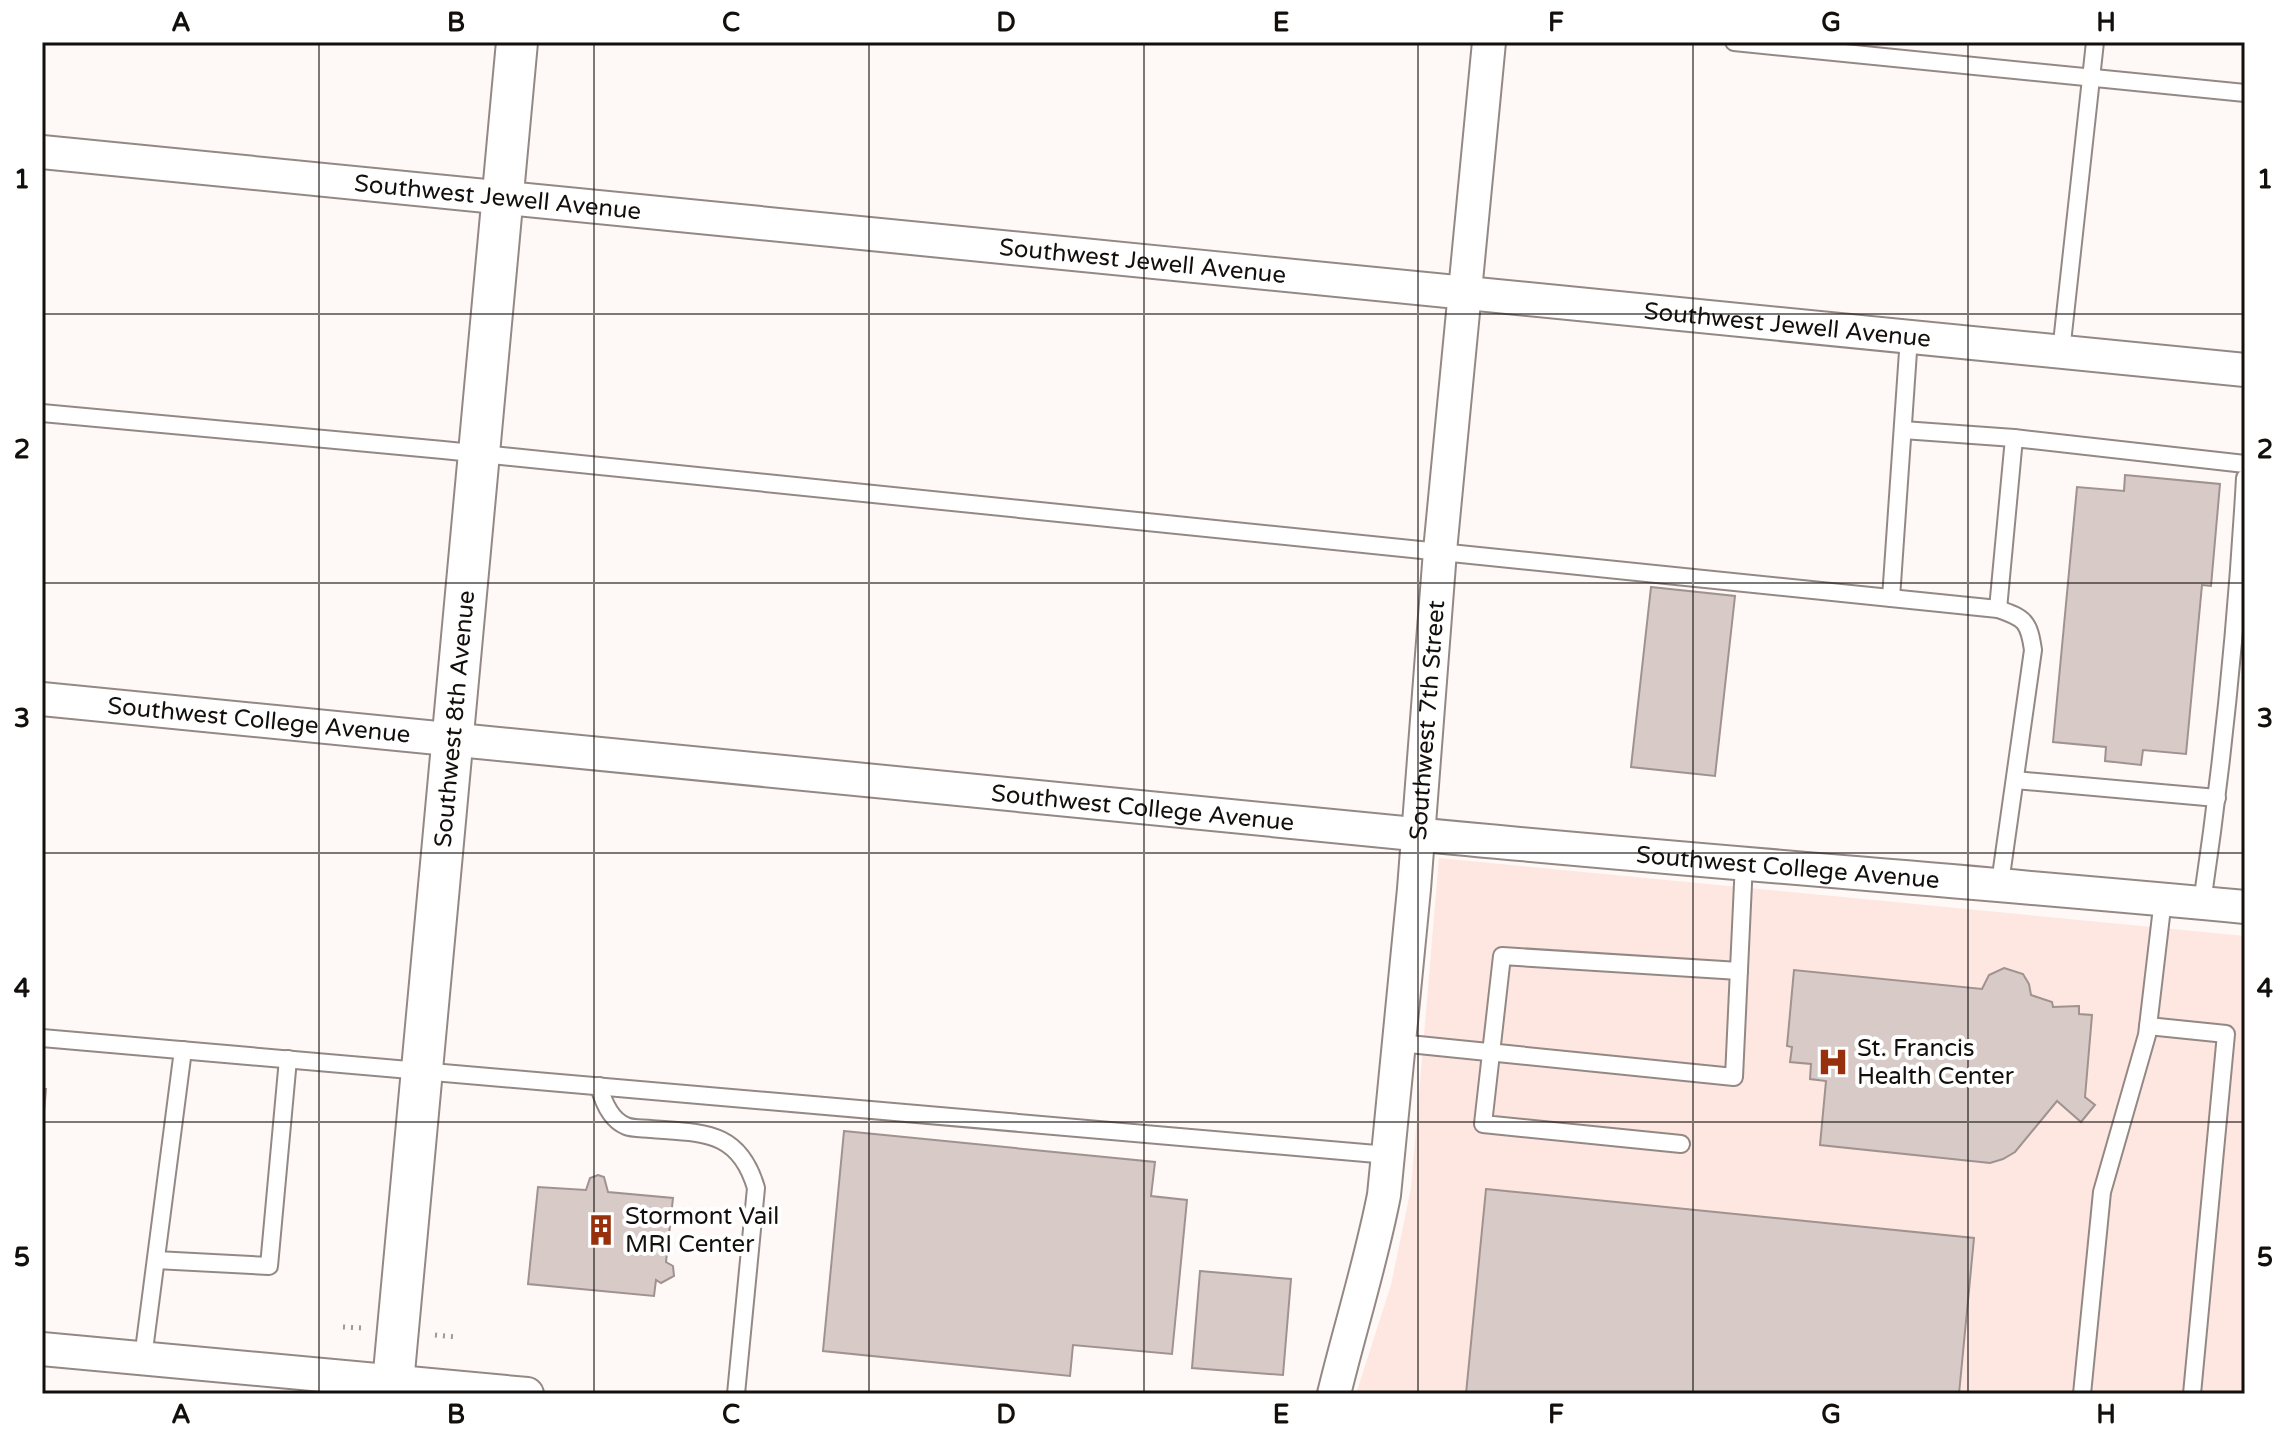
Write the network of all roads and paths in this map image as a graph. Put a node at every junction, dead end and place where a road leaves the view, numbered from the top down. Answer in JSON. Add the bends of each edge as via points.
{"nodes":[{"id":1,"x":517,"y":42,"type":"edge"},
{"id":2,"x":1489,"y":42,"type":"edge"},
{"id":3,"x":1734,"y":42,"type":"edge"},
{"id":4,"x":2095,"y":42,"type":"edge"},
{"id":5,"x":2092,"y":79,"type":"junction"},
{"id":6,"x":2245,"y":93,"type":"edge"},
{"id":7,"x":42,"y":152,"type":"edge"},
{"id":8,"x":502,"y":199,"type":"junction"},
{"id":9,"x":1464,"y":293,"type":"junction"},
{"id":10,"x":1909,"y":337,"type":"junction"},
{"id":11,"x":2061,"y":352,"type":"junction"},
{"id":12,"x":2245,"y":370,"type":"edge"},
{"id":13,"x":42,"y":413,"type":"edge"},
{"id":14,"x":1903,"y":430,"type":"junction"},
{"id":15,"x":2014,"y":438,"type":"junction"},
{"id":16,"x":479,"y":454,"type":"junction"},
{"id":17,"x":2245,"y":464,"type":"edge"},
{"id":18,"x":2245,"y":478,"type":"edge"},
{"id":19,"x":1440,"y":551,"type":"junction"},
{"id":20,"x":1891,"y":598,"type":"junction"},
{"id":21,"x":1998,"y":609,"type":"junction"},
{"id":22,"x":42,"y":699,"type":"edge"},
{"id":23,"x":452,"y":737,"type":"junction"},
{"id":24,"x":2015,"y":780,"type":"junction"},
{"id":25,"x":2217,"y":798,"type":"junction"},
{"id":26,"x":1418,"y":835,"type":"junction"},
{"id":27,"x":1744,"y":862,"type":"junction"},
{"id":28,"x":2000,"y":883,"type":"junction"},
{"id":29,"x":2163,"y":899,"type":"junction"},
{"id":30,"x":2202,"y":903,"type":"junction"},
{"id":31,"x":2245,"y":907,"type":"edge"},
{"id":32,"x":1739,"y":971,"type":"junction"},
{"id":33,"x":2148,"y":1026,"type":"junction"},
{"id":34,"x":42,"y":1038,"type":"edge"},
{"id":35,"x":1399,"y":1043,"type":"junction"},
{"id":36,"x":183,"y":1050,"type":"junction"},
{"id":37,"x":1489,"y":1052,"type":"junction"},
{"id":38,"x":288,"y":1059,"type":"junction"},
{"id":39,"x":422,"y":1070,"type":"junction"},
{"id":40,"x":599,"y":1086,"type":"junction"},
{"id":41,"x":1681,"y":1144,"type":"dead end"},
{"id":42,"x":1388,"y":1155,"type":"junction"},
{"id":43,"x":156,"y":1260,"type":"junction"},
{"id":44,"x":42,"y":1349,"type":"edge"},
{"id":45,"x":143,"y":1358,"type":"junction"},
{"id":46,"x":392,"y":1388,"type":"edge"},
{"id":47,"x":527,"y":1394,"type":"edge"},
{"id":48,"x":736,"y":1394,"type":"edge"},
{"id":49,"x":1334,"y":1394,"type":"edge"},
{"id":50,"x":2082,"y":1394,"type":"edge"},
{"id":51,"x":2192,"y":1394,"type":"edge"}],
"edges":[{"from":1,"to":8,"type":"street","name":"Southwest 8th Avenue"},
{"from":2,"to":9,"type":"street","name":"Southwest 7th Street"},
{"from":3,"to":5,"type":"lane"},
{"from":4,"to":5,"type":"lane"},
{"from":5,"to":6,"type":"lane"},
{"from":5,"to":11,"type":"lane"},
{"from":7,"to":8,"type":"street","name":"Southwest Jewell Avenue"},
{"from":8,"to":9,"type":"street","name":"Southwest Jewell Avenue"},
{"from":8,"to":16,"type":"street","name":"Southwest 8th Avenue"},
{"from":9,"to":10,"type":"street","name":"Southwest Jewell Avenue"},
{"from":9,"to":19,"type":"street","name":"Southwest 7th Street"},
{"from":10,"to":11,"type":"street","name":"Southwest Jewell Avenue"},
{"from":10,"to":14,"type":"lane"},
{"from":11,"to":12,"type":"street","name":"Southwest Jewell Avenue"},
{"from":13,"to":16,"type":"lane"},
{"from":14,"to":15,"type":"lane"},
{"from":14,"to":20,"type":"lane"},
{"from":15,"to":17,"type":"lane"},
{"from":15,"to":21,"type":"lane"},
{"from":16,"to":19,"type":"lane"},
{"from":16,"to":23,"type":"street","name":"Southwest 8th Avenue"},
{"from":18,"to":25,"type":"lane"},
{"from":19,"to":20,"type":"lane"},
{"from":19,"to":26,"type":"street","name":"Southwest 7th Street"},
{"from":20,"to":21,"type":"lane"},
{"from":21,"to":24,"type":"lane","via":[[2024,620],[2033,650]]},
{"from":22,"to":23,"type":"street","name":"Southwest College Avenue"},
{"from":23,"to":26,"type":"street","name":"Southwest College Avenue"},
{"from":23,"to":39,"type":"street","name":"Southwest 8th Avenue"},
{"from":24,"to":25,"type":"lane"},
{"from":24,"to":28,"type":"lane"},
{"from":25,"to":30,"type":"lane"},
{"from":26,"to":27,"type":"street","name":"Southwest College Avenue"},
{"from":26,"to":35,"type":"street","name":"Southwest 7th Street"},
{"from":27,"to":28,"type":"street","name":"Southwest College Avenue"},
{"from":27,"to":32,"type":"lane"},
{"from":28,"to":29,"type":"street","name":"Southwest College Avenue"},
{"from":29,"to":30,"type":"street","name":"Southwest College Avenue"},
{"from":29,"to":33,"type":"lane"},
{"from":30,"to":31,"type":"street","name":"Southwest College Avenue"},
{"from":32,"to":37,"type":"lane","via":[[1502,956]]},
{"from":32,"to":37,"type":"lane","via":[[1734,1077]]},
{"from":33,"to":50,"type":"lane","via":[[2102,1192]]},
{"from":33,"to":51,"type":"lane","via":[[2226,1034]]},
{"from":34,"to":36,"type":"lane"},
{"from":35,"to":37,"type":"lane"},
{"from":35,"to":42,"type":"street","name":"Southwest 7th Street"},
{"from":36,"to":38,"type":"lane"},
{"from":36,"to":43,"type":"lane"},
{"from":37,"to":41,"type":"lane","via":[[1483,1124]]},
{"from":38,"to":39,"type":"lane"},
{"from":38,"to":43,"type":"lane","via":[[269,1266]]},
{"from":39,"to":40,"type":"lane"},
{"from":39,"to":46,"type":"street","name":"Southwest 8th Avenue"},
{"from":40,"to":42,"type":"lane"},
{"from":40,"to":48,"type":"lane","via":[[612,1115],[627,1127],[708,1134],[732,1146],[749,1165],[756,1188]]},
{"from":42,"to":49,"type":"street","name":"Southwest 7th Street","via":[[1376,1237]]},
{"from":43,"to":45,"type":"lane"},
{"from":44,"to":45,"type":"street"},
{"from":45,"to":46,"type":"street"},
{"from":46,"to":47,"type":"street"}]}
